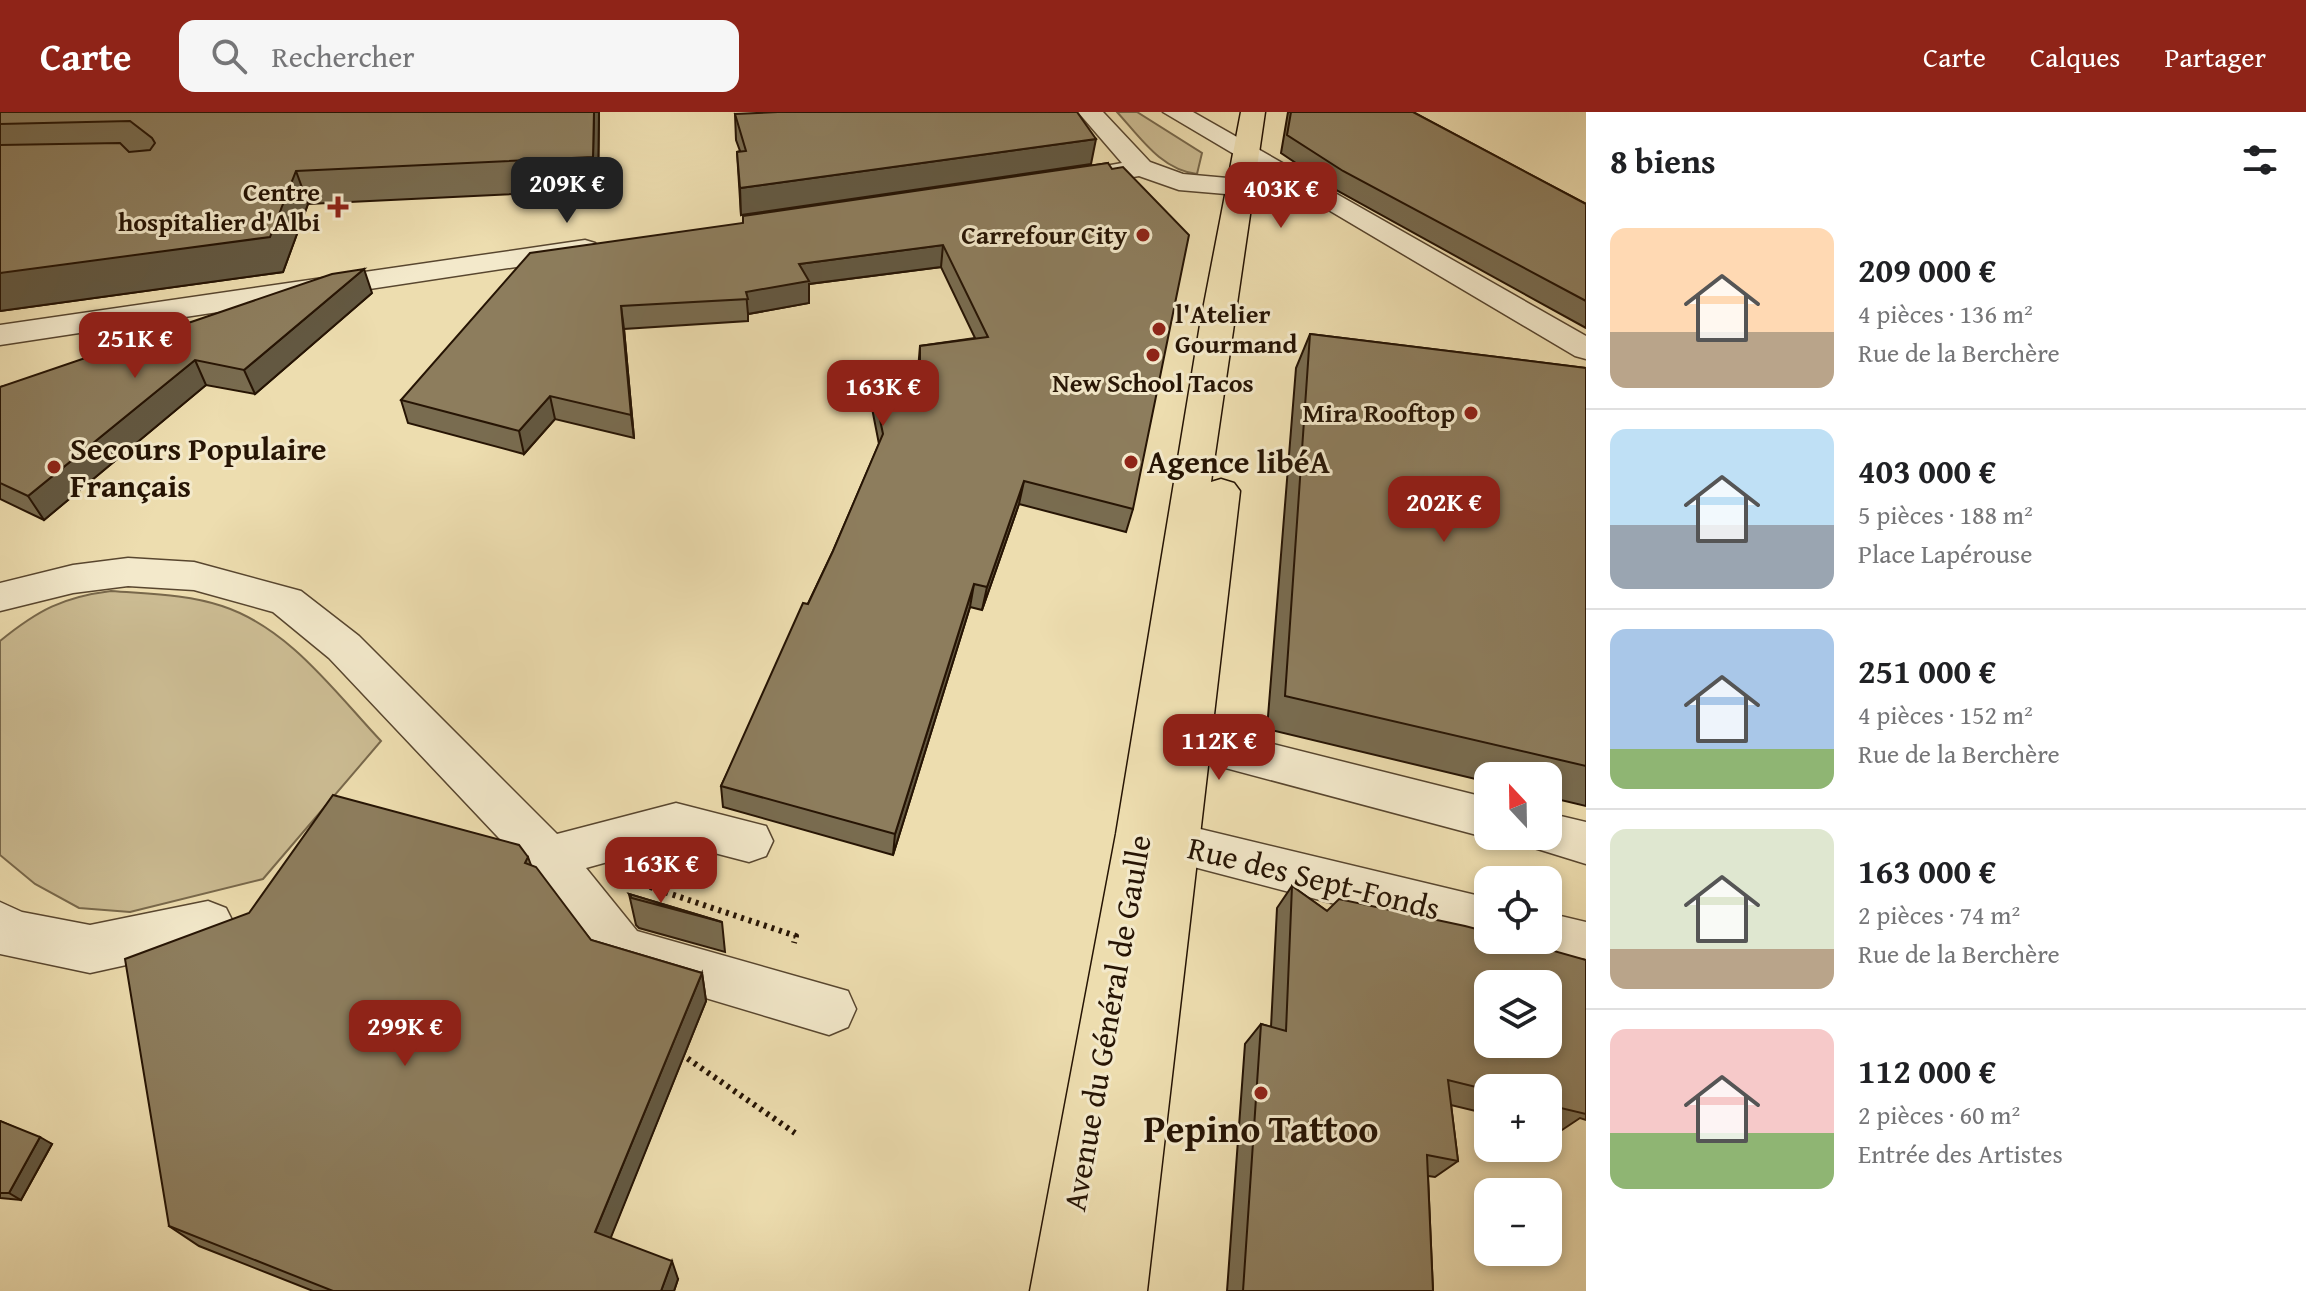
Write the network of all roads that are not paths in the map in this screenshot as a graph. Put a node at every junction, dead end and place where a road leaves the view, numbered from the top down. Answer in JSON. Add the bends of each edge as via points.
{"nodes":[{"id":1,"x":1090,"y":112,"type":"edge"},
{"id":2,"x":1175,"y":112,"type":"edge"},
{"id":3,"x":1253,"y":112,"type":"edge"},
{"id":4,"x":1273,"y":112,"type":"edge"},
{"id":5,"x":1141,"y":168,"type":"junction"},
{"id":6,"x":1252,"y":174,"type":"junction"},
{"id":7,"x":1035,"y":185,"type":"edge"},
{"id":8,"x":608,"y":246,"type":"edge"},
{"id":9,"x":0,"y":335,"type":"edge"},
{"id":10,"x":1586,"y":349,"type":"edge"},
{"id":11,"x":2,"y":599,"type":"edge"},
{"id":12,"x":1189,"y":741,"type":"junction"},
{"id":13,"x":1474,"y":814,"type":"edge"},
{"id":14,"x":1562,"y":837,"type":"edge"},
{"id":15,"x":1158,"y":838,"type":"junction"},
{"id":16,"x":749,"y":841,"type":"dead end"},
{"id":17,"x":1586,"y":843,"type":"edge"},
{"id":18,"x":548,"y":857,"type":"junction"},
{"id":19,"x":1474,"y":917,"type":"edge"},
{"id":20,"x":208,"y":924,"type":"edge"},
{"id":21,"x":0,"y":925,"type":"edge"},
{"id":22,"x":1562,"y":940,"type":"edge"},
{"id":23,"x":1586,"y":946,"type":"edge"},
{"id":24,"x":829,"y":1009,"type":"dead end"},
{"id":25,"x":1062,"y":1291,"type":"edge"},
{"id":26,"x":1115,"y":1291,"type":"edge"}],
"edges":[{"from":1,"to":5,"type":"street"},
{"from":2,"to":6,"type":"street"},
{"from":3,"to":6,"type":"main road"},
{"from":4,"to":6,"type":"main road"},
{"from":5,"to":6,"type":"street","via":[[1179,182]]},
{"from":5,"to":7,"type":"street"},
{"from":6,"to":10,"type":"street"},
{"from":6,"to":12,"type":"main road","name":"Avenue du Général de Gaulle","via":[[1249,263]]},
{"from":6,"to":15,"type":"main road","name":"Avenue du Général de Gaulle","via":[[1216,325]]},
{"from":8,"to":9,"type":"street"},
{"from":11,"to":18,"type":"street","via":[[73,579],[128,572],[194,576],[287,601],[344,647]]},
{"from":12,"to":13,"type":"street"},
{"from":12,"to":15,"type":"main road","name":"Avenue du Général de Gaulle"},
{"from":14,"to":17,"type":"street"},
{"from":15,"to":19,"type":"street","name":"Rue des Sept-Fonds"},
{"from":15,"to":25,"type":"main road","name":"Avenue du Général de Gaulle"},
{"from":15,"to":26,"type":"main road","name":"Avenue du Général de Gaulle"},
{"from":16,"to":18,"type":"street","via":[[676,823]]},
{"from":18,"to":24,"type":"street","via":[[620,950]]},
{"from":20,"to":21,"type":"street","via":[[90,949],[7,933]]},
{"from":22,"to":23,"type":"street"}]}
